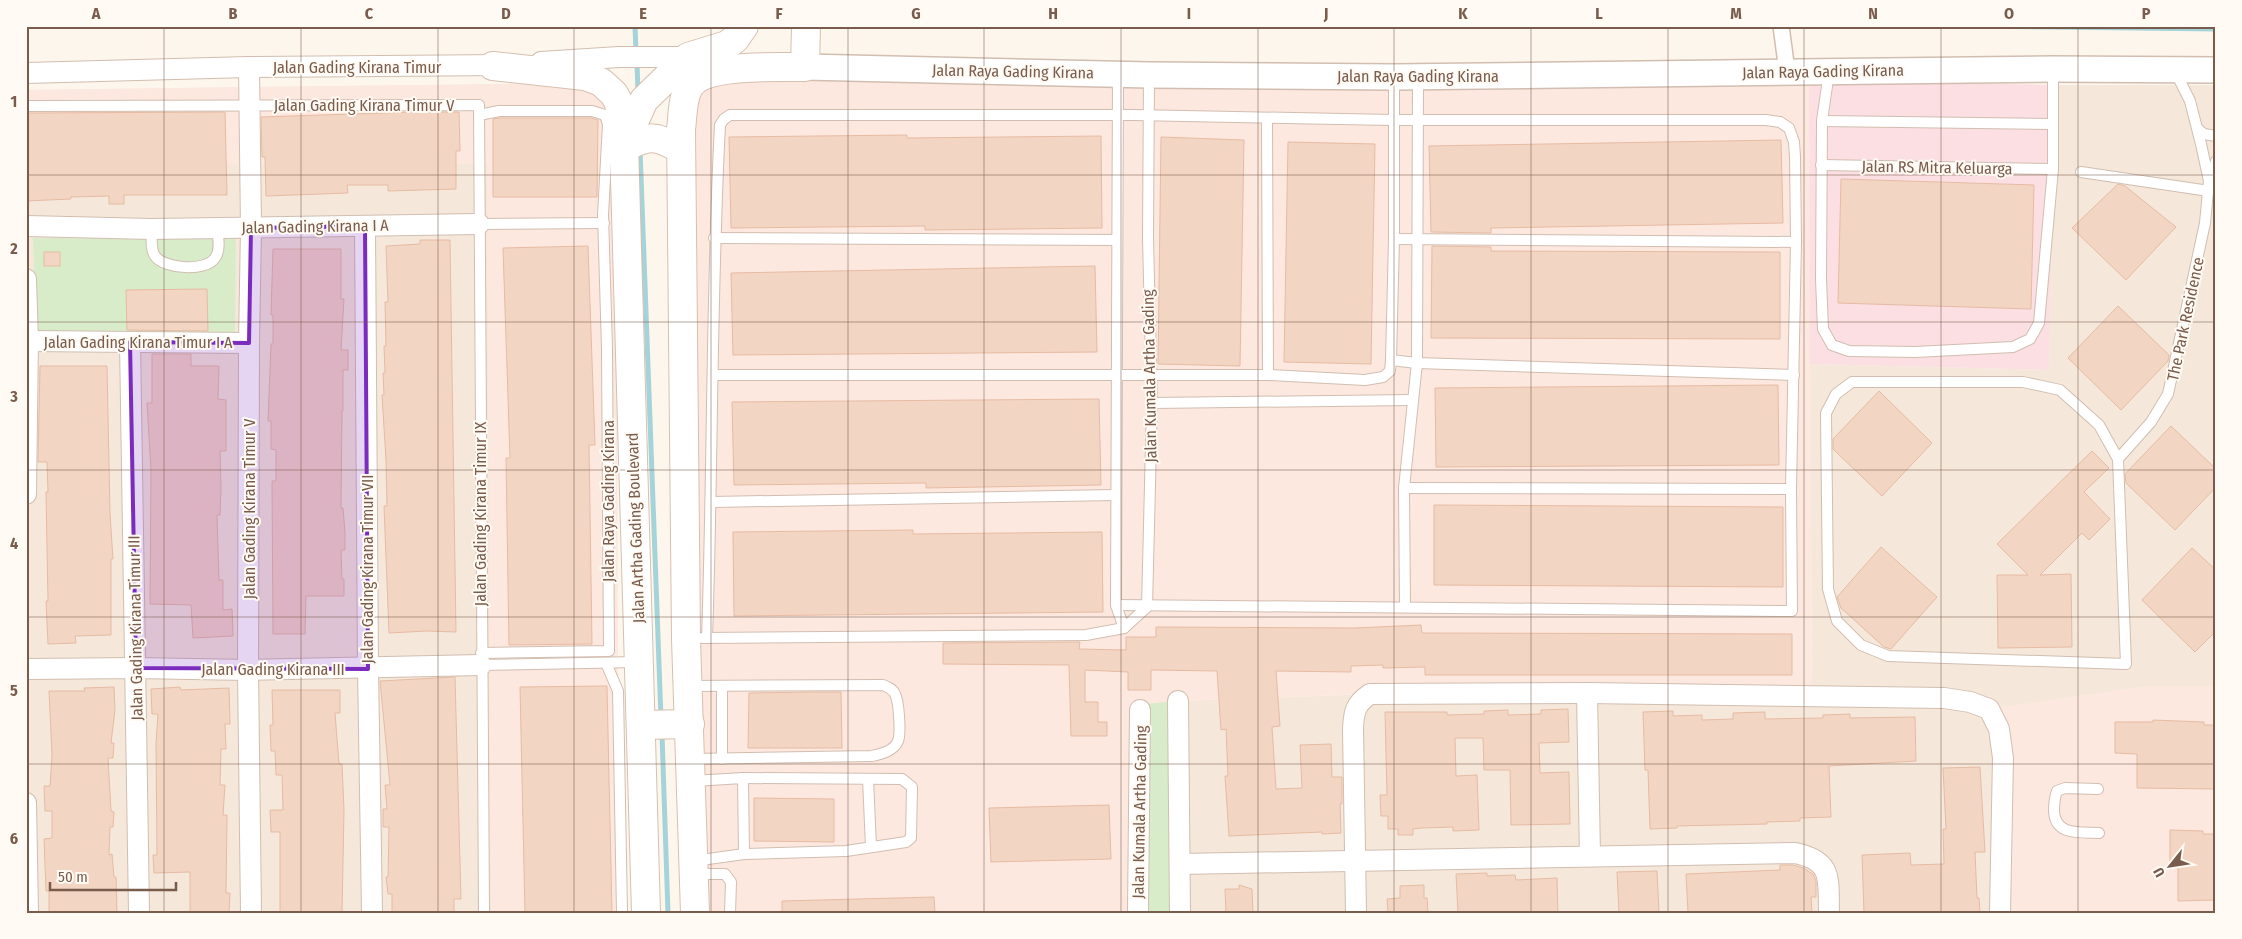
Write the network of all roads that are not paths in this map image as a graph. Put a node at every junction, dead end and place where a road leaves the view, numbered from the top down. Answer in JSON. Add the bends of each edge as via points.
{"nodes":[{"id":1,"x":1781,"y":26,"type":"edge"},
{"id":2,"x":744,"y":27,"type":"edge"},
{"id":3,"x":806,"y":30,"type":"edge"},
{"id":4,"x":688,"y":57,"type":"junction"},
{"id":5,"x":493,"y":66,"type":"junction"},
{"id":6,"x":805,"y":67,"type":"junction"},
{"id":7,"x":249,"y":68,"type":"junction"},
{"id":8,"x":2053,"y":69,"type":"junction"},
{"id":9,"x":2175,"y":70,"type":"junction"},
{"id":10,"x":2216,"y":70,"type":"edge"},
{"id":11,"x":1787,"y":71,"type":"junction"},
{"id":12,"x":1830,"y":71,"type":"junction"},
{"id":13,"x":26,"y":73,"type":"edge"},
{"id":14,"x":1118,"y":73,"type":"junction"},
{"id":15,"x":1149,"y":75,"type":"junction"},
{"id":16,"x":1406,"y":77,"type":"junction"},
{"id":17,"x":249,"y":104,"type":"junction"},
{"id":18,"x":26,"y":106,"type":"edge"},
{"id":19,"x":479,"y":110,"type":"junction"},
{"id":20,"x":1117,"y":116,"type":"junction"},
{"id":21,"x":1149,"y":116,"type":"junction"},
{"id":22,"x":1267,"y":118,"type":"junction"},
{"id":23,"x":1393,"y":120,"type":"junction"},
{"id":24,"x":1418,"y":120,"type":"junction"},
{"id":25,"x":1822,"y":121,"type":"junction"},
{"id":26,"x":2053,"y":124,"type":"junction"},
{"id":27,"x":2198,"y":129,"type":"junction"},
{"id":28,"x":631,"y":135,"type":"junction"},
{"id":29,"x":2216,"y":136,"type":"edge"},
{"id":30,"x":676,"y":147,"type":"junction"},
{"id":31,"x":2216,"y":161,"type":"edge"},
{"id":32,"x":1821,"y":165,"type":"junction"},
{"id":33,"x":2053,"y":169,"type":"junction"},
{"id":34,"x":2081,"y":172,"type":"dead end"},
{"id":35,"x":2209,"y":186,"type":"junction"},
{"id":36,"x":619,"y":223,"type":"junction"},
{"id":37,"x":479,"y":224,"type":"junction"},
{"id":38,"x":26,"y":226,"type":"edge"},
{"id":39,"x":365,"y":226,"type":"junction"},
{"id":40,"x":217,"y":228,"type":"junction"},
{"id":41,"x":251,"y":228,"type":"junction"},
{"id":42,"x":152,"y":229,"type":"junction"},
{"id":43,"x":714,"y":238,"type":"junction"},
{"id":44,"x":1394,"y":239,"type":"junction"},
{"id":45,"x":1117,"y":240,"type":"junction"},
{"id":46,"x":1418,"y":241,"type":"junction"},
{"id":47,"x":1796,"y":242,"type":"junction"},
{"id":48,"x":26,"y":279,"type":"edge"},
{"id":49,"x":28,"y":341,"type":"junction"},
{"id":50,"x":130,"y":342,"type":"junction"},
{"id":51,"x":249,"y":343,"type":"junction"},
{"id":52,"x":1391,"y":360,"type":"junction"},
{"id":53,"x":1417,"y":363,"type":"junction"},
{"id":54,"x":1117,"y":374,"type":"junction"},
{"id":55,"x":1150,"y":374,"type":"junction"},
{"id":56,"x":714,"y":375,"type":"junction"},
{"id":57,"x":1268,"y":375,"type":"junction"},
{"id":58,"x":1794,"y":375,"type":"junction"},
{"id":59,"x":1412,"y":400,"type":"junction"},
{"id":60,"x":1152,"y":403,"type":"junction"},
{"id":61,"x":2118,"y":459,"type":"junction"},
{"id":62,"x":1404,"y":488,"type":"junction"},
{"id":63,"x":1791,"y":489,"type":"junction"},
{"id":64,"x":26,"y":494,"type":"edge"},
{"id":65,"x":1116,"y":496,"type":"junction"},
{"id":66,"x":712,"y":502,"type":"junction"},
{"id":67,"x":1116,"y":605,"type":"junction"},
{"id":68,"x":1147,"y":607,"type":"junction"},
{"id":69,"x":1404,"y":607,"type":"junction"},
{"id":70,"x":1124,"y":628,"type":"junction"},
{"id":71,"x":697,"y":638,"type":"junction"},
{"id":72,"x":481,"y":659,"type":"junction"},
{"id":73,"x":639,"y":662,"type":"junction"},
{"id":74,"x":606,"y":663,"type":"junction"},
{"id":75,"x":136,"y":668,"type":"junction"},
{"id":76,"x":26,"y":669,"type":"edge"},
{"id":77,"x":368,"y":669,"type":"junction"},
{"id":78,"x":248,"y":670,"type":"junction"},
{"id":79,"x":687,"y":686,"type":"junction"},
{"id":80,"x":722,"y":686,"type":"junction"},
{"id":81,"x":1588,"y":693,"type":"junction"},
{"id":82,"x":1178,"y":701,"type":"dead end"},
{"id":83,"x":1140,"y":710,"type":"dead end"},
{"id":84,"x":665,"y":724,"type":"junction"},
{"id":85,"x":722,"y":759,"type":"junction"},
{"id":86,"x":691,"y":770,"type":"junction"},
{"id":87,"x":743,"y":778,"type":"junction"},
{"id":88,"x":868,"y":779,"type":"junction"},
{"id":89,"x":2098,"y":789,"type":"dead end"},
{"id":90,"x":26,"y":803,"type":"edge"},
{"id":91,"x":2099,"y":833,"type":"dead end"},
{"id":92,"x":871,"y":847,"type":"junction"},
{"id":93,"x":744,"y":854,"type":"junction"},
{"id":94,"x":1590,"y":856,"type":"junction"},
{"id":95,"x":1355,"y":860,"type":"junction"},
{"id":96,"x":1180,"y":864,"type":"junction"},
{"id":97,"x":694,"y":867,"type":"junction"},
{"id":98,"x":28,"y":913,"type":"edge"},
{"id":99,"x":139,"y":913,"type":"edge"},
{"id":100,"x":251,"y":913,"type":"edge"},
{"id":101,"x":372,"y":913,"type":"edge"},
{"id":102,"x":484,"y":913,"type":"edge"},
{"id":103,"x":622,"y":913,"type":"edge"},
{"id":104,"x":646,"y":913,"type":"edge"},
{"id":105,"x":695,"y":913,"type":"edge"},
{"id":106,"x":730,"y":913,"type":"edge"},
{"id":107,"x":1138,"y":913,"type":"edge"},
{"id":108,"x":1180,"y":913,"type":"edge"},
{"id":109,"x":1356,"y":913,"type":"edge"},
{"id":110,"x":1829,"y":913,"type":"edge"},
{"id":111,"x":2000,"y":913,"type":"edge"}],
"edges":[{"from":1,"to":11,"type":"street"},
{"from":2,"to":4,"type":"main road","via":[[727,45]]},
{"from":3,"to":6,"type":"main road"},
{"from":4,"to":5,"type":"street","name":"Jalan Gading Kirana Timur","via":[[619,57]]},
{"from":4,"to":28,"type":"main road","via":[[644,100]]},
{"from":5,"to":7,"type":"street","name":"Jalan Gading Kirana Timur"},
{"from":5,"to":28,"type":"main road","name":"Jalan Artha Gading Boulevard","via":[[585,76],[601,82],[614,94]]},
{"from":6,"to":14,"type":"street","name":"Jalan Raya Gading Kirana"},
{"from":6,"to":30,"type":"main road","name":"Jalan Raya Gading Kirana","via":[[718,70],[699,78],[690,85],[685,98]]},
{"from":7,"to":13,"type":"street","name":"Jalan Gading Kirana Timur"},
{"from":7,"to":17,"type":"street","name":"Jalan Gading Kirana Timur V"},
{"from":8,"to":9,"type":"street","name":"Jalan Raya Gading Kirana"},
{"from":8,"to":12,"type":"street","name":"Jalan Raya Gading Kirana"},
{"from":8,"to":26,"type":"lane"},
{"from":9,"to":10,"type":"street","name":"Jalan Raya Gading Kirana"},
{"from":9,"to":27,"type":"lane","name":"The Park Residence","via":[[2190,101]]},
{"from":11,"to":12,"type":"street","name":"Jalan Raya Gading Kirana"},
{"from":11,"to":16,"type":"street","name":"Jalan Raya Gading Kirana"},
{"from":12,"to":25,"type":"lane"},
{"from":14,"to":15,"type":"street","name":"Jalan Raya Gading Kirana"},
{"from":14,"to":20,"type":"lane"},
{"from":15,"to":16,"type":"street","name":"Jalan Raya Gading Kirana"},
{"from":15,"to":21,"type":"lane","name":"Jalan Kumala Artha Gading"},
{"from":16,"to":23,"type":"lane"},
{"from":16,"to":24,"type":"lane"},
{"from":17,"to":18,"type":"lane","name":"Jalan Gading Kirana Timur V"},
{"from":17,"to":19,"type":"lane","name":"Jalan Gading Kirana Timur V"},
{"from":17,"to":41,"type":"street","name":"Jalan Gading Kirana Timur V"},
{"from":19,"to":36,"type":"lane","via":[[592,111],[605,115]]},
{"from":19,"to":37,"type":"lane","name":"Jalan Gading Kirana Timur IX"},
{"from":20,"to":21,"type":"lane"},
{"from":20,"to":43,"type":"lane","via":[[730,115],[720,125]]},
{"from":20,"to":45,"type":"lane"},
{"from":21,"to":22,"type":"lane"},
{"from":21,"to":55,"type":"lane","name":"Jalan Kumala Artha Gading"},
{"from":22,"to":23,"type":"lane"},
{"from":22,"to":57,"type":"lane"},
{"from":23,"to":24,"type":"lane"},
{"from":23,"to":44,"type":"lane"},
{"from":24,"to":46,"type":"lane"},
{"from":24,"to":47,"type":"lane","via":[[1780,122],[1789,128],[1794,142]]},
{"from":25,"to":26,"type":"lane"},
{"from":25,"to":32,"type":"lane"},
{"from":26,"to":33,"type":"lane"},
{"from":27,"to":29,"type":"lane"},
{"from":27,"to":35,"type":"lane","name":"The Park Residence"},
{"from":28,"to":30,"type":"main road","via":[[659,138]]},
{"from":28,"to":36,"type":"main road","name":"Jalan Artha Gading Boulevard"},
{"from":30,"to":71,"type":"main road","name":"Jalan Artha Gading Boulevard"},
{"from":31,"to":35,"type":"lane","name":"The Park Residence"},
{"from":32,"to":33,"type":"lane","name":"Jalan RS Mitra Keluarga"},
{"from":32,"to":33,"type":"lane","via":[[1823,329],[1832,345],[1849,351],[1905,352],[2013,347],[2030,339],[2039,323]]},
{"from":34,"to":35,"type":"lane"},
{"from":35,"to":61,"type":"lane","name":"The Park Residence","via":[[2206,223],[2168,394],[2151,422]]},
{"from":36,"to":37,"type":"lane","name":"Jalan Gading Kirana I A"},
{"from":36,"to":72,"type":"lane","name":"Jalan Raya Gading Kirana","via":[[607,349],[610,651]]},
{"from":36,"to":73,"type":"main road","name":"Jalan Artha Gading Boulevard"},
{"from":37,"to":39,"type":"street","name":"Jalan Gading Kirana I A"},
{"from":37,"to":72,"type":"lane","name":"Jalan Gading Kirana Timur IX"},
{"from":38,"to":42,"type":"street","name":"Jalan Gading Kirana I A"},
{"from":39,"to":41,"type":"street","name":"Jalan Gading Kirana I A"},
{"from":39,"to":77,"type":"street","name":"Jalan Gading Kirana Timur VII"},
{"from":40,"to":41,"type":"street","name":"Jalan Gading Kirana I A"},
{"from":40,"to":42,"type":"street","name":"Jalan Gading Kirana I A"},
{"from":40,"to":42,"type":"lane","via":[[216,258],[199,268],[163,264],[152,250]]},
{"from":41,"to":51,"type":"street","name":"Jalan Gading Kirana Timur V"},
{"from":43,"to":45,"type":"lane"},
{"from":43,"to":56,"type":"lane"},
{"from":44,"to":46,"type":"lane"},
{"from":44,"to":52,"type":"lane"},
{"from":45,"to":54,"type":"lane"},
{"from":46,"to":47,"type":"lane"},
{"from":46,"to":53,"type":"lane"},
{"from":47,"to":58,"type":"lane"},
{"from":48,"to":49,"type":"street"},
{"from":49,"to":50,"type":"street","name":"Jalan Gading Kirana Timur I A"},
{"from":49,"to":64,"type":"street"},
{"from":50,"to":51,"type":"street","name":"Jalan Gading Kirana Timur I A"},
{"from":50,"to":75,"type":"street","name":"Jalan Gading Kirana Timur III"},
{"from":51,"to":78,"type":"street","name":"Jalan Gading Kirana Timur V"},
{"from":52,"to":53,"type":"lane"},
{"from":52,"to":57,"type":"lane","via":[[1390,371],[1375,380]]},
{"from":53,"to":58,"type":"lane"},
{"from":53,"to":59,"type":"lane"},
{"from":54,"to":55,"type":"lane"},
{"from":54,"to":56,"type":"lane"},
{"from":54,"to":65,"type":"lane"},
{"from":55,"to":57,"type":"lane"},
{"from":55,"to":60,"type":"lane","name":"Jalan Kumala Artha Gading"},
{"from":56,"to":66,"type":"lane"},
{"from":58,"to":63,"type":"lane"},
{"from":59,"to":60,"type":"lane"},
{"from":59,"to":62,"type":"lane"},
{"from":60,"to":68,"type":"lane","name":"Jalan Kumala Artha Gading"},
{"from":61,"to":61,"type":"lane","via":[[2099,424],[2060,390],[2022,382],[1852,382],[1836,394],[1826,413],[1828,588],[1838,621],[1861,645],[1888,656],[2126,664]]},
{"from":62,"to":63,"type":"lane"},
{"from":62,"to":69,"type":"lane"},
{"from":63,"to":69,"type":"lane","via":[[1792,611]]},
{"from":65,"to":66,"type":"lane"},
{"from":65,"to":67,"type":"lane"},
{"from":66,"to":71,"type":"lane"},
{"from":67,"to":68,"type":"lane"},
{"from":67,"to":70,"type":"lane"},
{"from":68,"to":69,"type":"lane"},
{"from":68,"to":70,"type":"lane"},
{"from":70,"to":71,"type":"lane","via":[[1086,634]]},
{"from":71,"to":79,"type":"main road","name":"Jalan Artha Gading Boulevard"},
{"from":72,"to":74,"type":"lane","name":"Jalan Gading Kirana III"},
{"from":72,"to":77,"type":"street","name":"Jalan Gading Kirana III"},
{"from":72,"to":102,"type":"lane","name":"Jalan Gading Kirana Timur IX"},
{"from":73,"to":74,"type":"lane","name":"Jalan Gading Kirana III"},
{"from":73,"to":84,"type":"main road","name":"Jalan Artha Gading Boulevard"},
{"from":74,"to":103,"type":"lane","via":[[618,691]]},
{"from":75,"to":76,"type":"street","name":"Jalan Gading Kirana III"},
{"from":75,"to":78,"type":"street","name":"Jalan Gading Kirana III"},
{"from":75,"to":99,"type":"street","name":"Jalan Gading Kirana Timur III"},
{"from":77,"to":78,"type":"street","name":"Jalan Gading Kirana III"},
{"from":77,"to":101,"type":"street","name":"Jalan Gading Kirana Timur VII"},
{"from":78,"to":100,"type":"street","name":"Jalan Gading Kirana Timur V"},
{"from":79,"to":80,"type":"lane"},
{"from":79,"to":84,"type":"main road","name":"Jalan Artha Gading Boulevard"},
{"from":80,"to":85,"type":"lane"},
{"from":80,"to":85,"type":"lane","via":[[883,685],[896,694],[899,729],[898,741],[891,749],[872,756]]},
{"from":81,"to":94,"type":"street"},
{"from":81,"to":95,"type":"street","via":[[1370,694],[1360,701],[1354,709],[1353,728]]},
{"from":81,"to":111,"type":"street","via":[[1944,698],[1970,702],[1989,710],[1998,729],[2004,758]]},
{"from":82,"to":96,"type":"street"},
{"from":83,"to":107,"type":"street","name":"Jalan Kumala Artha Gading"},
{"from":84,"to":86,"type":"main road","name":"Jalan Artha Gading Boulevard"},
{"from":84,"to":104,"type":"main road","name":"Jalan Artha Gading Boulevard"},
{"from":85,"to":86,"type":"lane"},
{"from":86,"to":87,"type":"lane"},
{"from":86,"to":97,"type":"main road","name":"Jalan Artha Gading Boulevard"},
{"from":87,"to":88,"type":"lane"},
{"from":87,"to":93,"type":"lane"},
{"from":88,"to":92,"type":"lane"},
{"from":88,"to":92,"type":"lane","via":[[902,779],[912,787],[911,838],[906,842]]},
{"from":89,"to":91,"type":"lane","via":[[2065,788],[2057,791],[2054,818],[2058,827],[2065,831]]},
{"from":90,"to":98,"type":"street"},
{"from":92,"to":93,"type":"lane","via":[[846,851]]},
{"from":93,"to":97,"type":"lane"},
{"from":94,"to":95,"type":"street"},
{"from":94,"to":110,"type":"street","via":[[1806,855],[1818,860],[1826,870]]},
{"from":95,"to":96,"type":"street"},
{"from":95,"to":109,"type":"street"},
{"from":96,"to":108,"type":"street"},
{"from":97,"to":105,"type":"main road","name":"Jalan Artha Gading Boulevard"},
{"from":97,"to":106,"type":"lane","via":[[725,874],[731,882]]}]}
